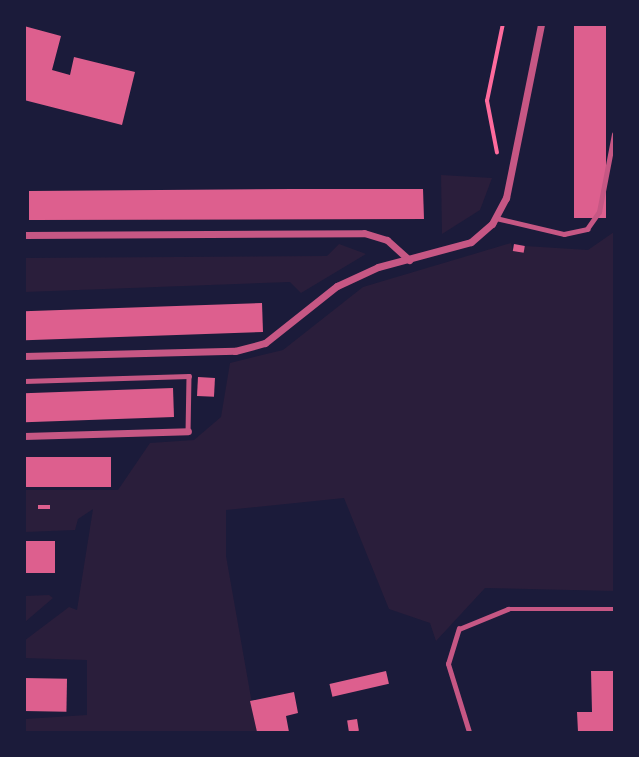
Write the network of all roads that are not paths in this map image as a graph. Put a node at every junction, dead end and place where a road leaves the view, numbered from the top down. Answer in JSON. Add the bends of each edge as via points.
{"nodes":[{"id":1,"x":541,"y":24,"type":"edge"},
{"id":2,"x":614,"y":134,"type":"edge"},
{"id":3,"x":496,"y":218,"type":"junction"},
{"id":4,"x":24,"y":235,"type":"edge"},
{"id":5,"x":409,"y":260,"type":"junction"},
{"id":6,"x":24,"y":356,"type":"edge"},
{"id":7,"x":24,"y":381,"type":"edge"},
{"id":8,"x":188,"y":431,"type":"joint"},
{"id":9,"x":24,"y":436,"type":"edge"},
{"id":10,"x":614,"y":609,"type":"edge"},
{"id":11,"x":469,"y":733,"type":"edge"}],
"edges":[{"from":1,"to":3,"type":"street","via":[[510,184]]},
{"from":2,"to":3,"type":"lane","via":[[599,212],[587,229],[564,234]]},
{"from":3,"to":5,"type":"street","via":[[471,242]]},
{"from":4,"to":5,"type":"street","via":[[364,233],[387,240]]},
{"from":5,"to":6,"type":"street","via":[[337,286],[265,344],[235,351]]},
{"from":7,"to":8,"type":"lane","via":[[189,376]]},
{"from":8,"to":9,"type":"street"},
{"from":10,"to":11,"type":"lane","via":[[508,609],[459,629],[448,664]]}]}
